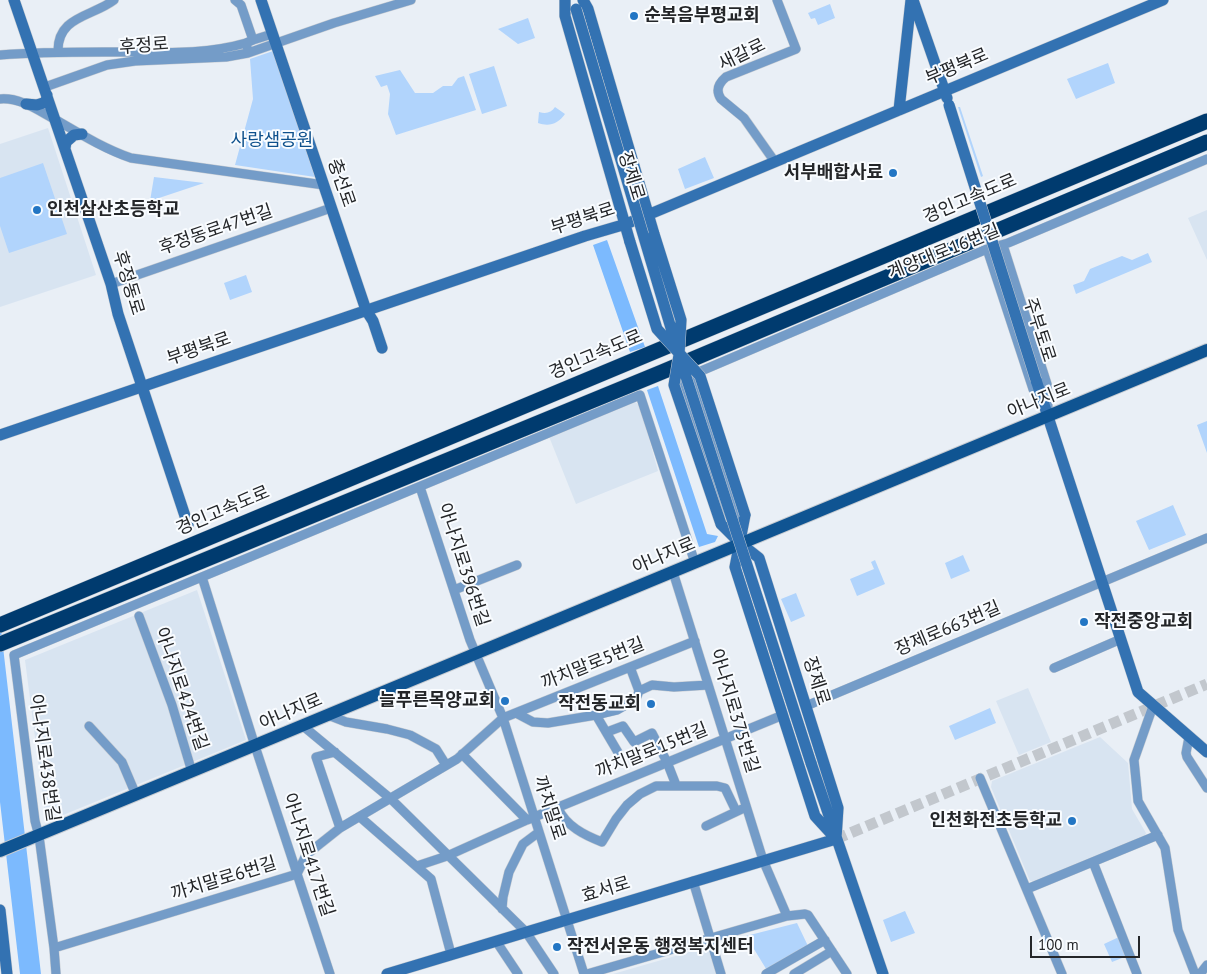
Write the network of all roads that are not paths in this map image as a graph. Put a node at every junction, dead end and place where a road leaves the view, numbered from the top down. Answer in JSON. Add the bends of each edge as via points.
{"nodes":[{"id":1,"x":14,"y":0,"type":"edge"},
{"id":2,"x":114,"y":0,"type":"edge"},
{"id":3,"x":235,"y":0,"type":"edge"},
{"id":4,"x":261,"y":0,"type":"edge"},
{"id":5,"x":411,"y":0,"type":"edge"},
{"id":6,"x":565,"y":0,"type":"edge"},
{"id":7,"x":777,"y":0,"type":"edge"},
{"id":8,"x":912,"y":0,"type":"edge"},
{"id":9,"x":1163,"y":0,"type":"edge"},
{"id":10,"x":578,"y":3,"type":"edge"},
{"id":11,"x":1150,"y":3,"type":"edge"},
{"id":12,"x":274,"y":39,"type":"junction"},
{"id":13,"x":249,"y":45,"type":"junction"},
{"id":14,"x":32,"y":52,"type":"junction"},
{"id":15,"x":58,"y":52,"type":"junction"},
{"id":16,"x":0,"y":55,"type":"edge"},
{"id":17,"x":46,"y":91,"type":"junction"},
{"id":18,"x":944,"y":91,"type":"junction"},
{"id":19,"x":0,"y":99,"type":"edge"},
{"id":20,"x":26,"y":104,"type":"junction"},
{"id":21,"x":899,"y":110,"type":"junction"},
{"id":22,"x":56,"y":120,"type":"junction"},
{"id":23,"x":1207,"y":121,"type":"edge"},
{"id":24,"x":82,"y":134,"type":"junction"},
{"id":25,"x":1207,"y":142,"type":"edge"},
{"id":26,"x":65,"y":148,"type":"junction"},
{"id":27,"x":1207,"y":159,"type":"edge"},
{"id":28,"x":775,"y":162,"type":"junction"},
{"id":29,"x":324,"y":185,"type":"junction"},
{"id":30,"x":331,"y":208,"type":"junction"},
{"id":31,"x":649,"y":215,"type":"junction"},
{"id":32,"x":626,"y":224,"type":"junction"},
{"id":33,"x":1003,"y":245,"type":"junction"},
{"id":34,"x":987,"y":250,"type":"junction"},
{"id":35,"x":1008,"y":259,"type":"junction"},
{"id":36,"x":992,"y":265,"type":"junction"},
{"id":37,"x":111,"y":284,"type":"junction"},
{"id":38,"x":366,"y":310,"type":"junction"},
{"id":39,"x":382,"y":348,"type":"dead end"},
{"id":40,"x":1207,"y":350,"type":"edge"},
{"id":41,"x":679,"y":354,"type":"junction"},
{"id":42,"x":693,"y":374,"type":"junction"},
{"id":43,"x":142,"y":386,"type":"junction"},
{"id":44,"x":640,"y":388,"type":"junction"},
{"id":45,"x":1048,"y":416,"type":"junction"},
{"id":46,"x":0,"y":435,"type":"edge"},
{"id":47,"x":420,"y":486,"type":"junction"},
{"id":48,"x":188,"y":525,"type":"dead end"},
{"id":49,"x":1207,"y":538,"type":"edge"},
{"id":50,"x":740,"y":543,"type":"junction"},
{"id":51,"x":694,"y":563,"type":"junction"},
{"id":52,"x":517,"y":566,"type":"dead end"},
{"id":53,"x":673,"y":572,"type":"junction"},
{"id":54,"x":202,"y":577,"type":"junction"},
{"id":55,"x":1102,"y":582,"type":"junction"},
{"id":56,"x":454,"y":590,"type":"junction"},
{"id":57,"x":139,"y":616,"type":"dead end"},
{"id":58,"x":4,"y":623,"type":"edge"},
{"id":59,"x":1120,"y":639,"type":"junction"},
{"id":60,"x":6,"y":641,"type":"edge"},
{"id":61,"x":695,"y":641,"type":"junction"},
{"id":62,"x":476,"y":654,"type":"junction"},
{"id":63,"x":630,"y":667,"type":"junction"},
{"id":64,"x":1054,"y":668,"type":"dead end"},
{"id":65,"x":708,"y":685,"type":"junction"},
{"id":66,"x":639,"y":691,"type":"junction"},
{"id":67,"x":806,"y":706,"type":"junction"},
{"id":68,"x":1153,"y":706,"type":"junction"},
{"id":69,"x":516,"y":713,"type":"junction"},
{"id":70,"x":328,"y":715,"type":"junction"},
{"id":71,"x":596,"y":715,"type":"junction"},
{"id":72,"x":783,"y":715,"type":"junction"},
{"id":73,"x":503,"y":718,"type":"junction"},
{"id":74,"x":89,"y":726,"type":"dead end"},
{"id":75,"x":303,"y":726,"type":"junction"},
{"id":76,"x":608,"y":732,"type":"junction"},
{"id":77,"x":1189,"y":737,"type":"junction"},
{"id":78,"x":632,"y":739,"type":"junction"},
{"id":79,"x":725,"y":739,"type":"junction"},
{"id":80,"x":255,"y":746,"type":"junction"},
{"id":81,"x":335,"y":752,"type":"junction"},
{"id":82,"x":1207,"y":752,"type":"edge"},
{"id":83,"x":462,"y":754,"type":"junction"},
{"id":84,"x":667,"y":762,"type":"junction"},
{"id":85,"x":446,"y":765,"type":"junction"},
{"id":86,"x":192,"y":772,"type":"junction"},
{"id":87,"x":980,"y":778,"type":"dead end"},
{"id":88,"x":676,"y":785,"type":"junction"},
{"id":89,"x":1207,"y":788,"type":"edge"},
{"id":90,"x":136,"y":796,"type":"junction"},
{"id":91,"x":391,"y":799,"type":"junction"},
{"id":92,"x":558,"y":808,"type":"junction"},
{"id":93,"x":747,"y":808,"type":"junction"},
{"id":94,"x":736,"y":811,"type":"junction"},
{"id":95,"x":360,"y":816,"type":"junction"},
{"id":96,"x":531,"y":819,"type":"junction"},
{"id":97,"x":706,"y":826,"type":"dead end"},
{"id":98,"x":340,"y":828,"type":"junction"},
{"id":99,"x":539,"y":832,"type":"junction"},
{"id":100,"x":1158,"y":835,"type":"junction"},
{"id":101,"x":36,"y":837,"type":"junction"},
{"id":102,"x":836,"y":838,"type":"junction"},
{"id":103,"x":0,"y":851,"type":"edge"},
{"id":104,"x":447,"y":856,"type":"junction"},
{"id":105,"x":763,"y":860,"type":"junction"},
{"id":106,"x":1093,"y":862,"type":"junction"},
{"id":107,"x":417,"y":866,"type":"junction"},
{"id":108,"x":297,"y":874,"type":"junction"},
{"id":109,"x":693,"y":882,"type":"junction"},
{"id":110,"x":1027,"y":890,"type":"junction"},
{"id":111,"x":502,"y":909,"type":"junction"},
{"id":112,"x":0,"y":910,"type":"edge"},
{"id":113,"x":787,"y":916,"type":"junction"},
{"id":114,"x":567,"y":920,"type":"junction"},
{"id":115,"x":526,"y":932,"type":"junction"},
{"id":116,"x":710,"y":938,"type":"junction"},
{"id":117,"x":825,"y":940,"type":"junction"},
{"id":118,"x":496,"y":941,"type":"junction"},
{"id":119,"x":54,"y":948,"type":"junction"},
{"id":120,"x":832,"y":951,"type":"junction"},
{"id":121,"x":452,"y":954,"type":"junction"},
{"id":122,"x":1207,"y":966,"type":"edge"},
{"id":123,"x":845,"y":973,"type":"edge"},
{"id":124,"x":7,"y":974,"type":"edge"},
{"id":125,"x":56,"y":974,"type":"edge"},
{"id":126,"x":330,"y":974,"type":"edge"},
{"id":127,"x":387,"y":974,"type":"edge"},
{"id":128,"x":518,"y":974,"type":"edge"},
{"id":129,"x":554,"y":974,"type":"edge"},
{"id":130,"x":585,"y":974,"type":"edge"},
{"id":131,"x":722,"y":974,"type":"edge"},
{"id":132,"x":766,"y":974,"type":"edge"},
{"id":133,"x":794,"y":974,"type":"edge"},
{"id":134,"x":883,"y":974,"type":"edge"},
{"id":135,"x":1062,"y":974,"type":"edge"},
{"id":136,"x":1137,"y":974,"type":"edge"},
{"id":137,"x":1195,"y":974,"type":"edge"},
{"id":138,"x":1200,"y":974,"type":"edge"}],
"edges":[{"from":1,"to":14,"type":"main road","name":"후정동로"},
{"from":2,"to":15,"type":"street","via":[[70,23],[62,31]]},
{"from":3,"to":13,"type":"street","via":[[241,5]]},
{"from":4,"to":12,"type":"main road","name":"충선로"},
{"from":5,"to":12,"type":"street","name":"후정로"},
{"from":6,"to":32,"type":"main road","name":"장제로","via":[[565,16]]},
{"from":7,"to":28,"type":"street","name":"새갈로","via":[[796,49],[726,77],[718,89],[721,99],[744,118]]},
{"from":8,"to":18,"type":"main road","name":"주부토로"},
{"from":8,"to":21,"type":"main road"},
{"from":9,"to":11,"type":"main road","name":"부평북로"},
{"from":10,"to":31,"type":"main road","name":"장제로","via":[[588,9]]},
{"from":10,"to":41,"type":"main road","name":"장제로","bridge":true},
{"from":11,"to":18,"type":"main road","name":"부평북로"},
{"from":12,"to":13,"type":"street","name":"후정로"},
{"from":12,"to":13,"type":"street","name":"후정로"},
{"from":12,"to":29,"type":"main road","name":"충선로"},
{"from":13,"to":15,"type":"street","via":[[201,51]]},
{"from":13,"to":17,"type":"street","name":"후정로","via":[[226,58],[106,65]]},
{"from":14,"to":15,"type":"street"},
{"from":14,"to":16,"type":"street"},
{"from":14,"to":17,"type":"main road","name":"후정동로"},
{"from":17,"to":20,"type":"main road","via":[[46,102]]},
{"from":17,"to":22,"type":"main road","name":"후정동로"},
{"from":18,"to":21,"type":"main road","name":"부평북로"},
{"from":18,"to":45,"type":"main road","name":"주부토로","bridge":true},
{"from":19,"to":20,"type":"street"},
{"from":20,"to":22,"type":"street"},
{"from":21,"to":28,"type":"main road","name":"부평북로"},
{"from":22,"to":24,"type":"street"},
{"from":22,"to":26,"type":"main road","name":"후정동로"},
{"from":23,"to":58,"type":"highway","name":"경인고속도로"},
{"from":24,"to":26,"type":"main road","via":[[74,135],[66,142]]},
{"from":24,"to":29,"type":"street","via":[[131,158]]},
{"from":25,"to":44,"type":"highway","via":[[662,372]]},
{"from":26,"to":37,"type":"main road","name":"후정동로"},
{"from":27,"to":33,"type":"street","name":"계양대로16번길"},
{"from":28,"to":31,"type":"main road","name":"부평북로"},
{"from":29,"to":30,"type":"main road","name":"충선로"},
{"from":30,"to":37,"type":"street","name":"후정동로47번길"},
{"from":30,"to":38,"type":"main road","name":"충선로"},
{"from":31,"to":32,"type":"main road","name":"부평북로"},
{"from":31,"to":41,"type":"main road","name":"장제로","bridge":true,"via":[[681,320]]},
{"from":32,"to":38,"type":"main road","name":"부평북로"},
{"from":32,"to":41,"type":"main road","name":"장제로","bridge":true,"via":[[657,329]]},
{"from":33,"to":34,"type":"street","name":"계양대로16번길"},
{"from":33,"to":35,"type":"street"},
{"from":34,"to":36,"type":"street"},
{"from":34,"to":42,"type":"street","name":"계양대로16번길"},
{"from":35,"to":36,"type":"street","via":[[997,256]]},
{"from":35,"to":45,"type":"street","via":[[1047,384]]},
{"from":36,"to":45,"type":"street","via":[[1033,390]]},
{"from":37,"to":43,"type":"main road","name":"후정동로"},
{"from":38,"to":39,"type":"main road","name":"충선로"},
{"from":38,"to":43,"type":"main road","name":"부평북로"},
{"from":40,"to":45,"type":"main road","name":"아나지로"},
{"from":41,"to":50,"type":"main road","name":"장제로","bridge":true,"via":[[700,376],[744,515]]},
{"from":41,"to":50,"type":"main road","name":"장제로","bridge":true,"via":[[674,385],[721,524]]},
{"from":41,"to":102,"type":"main road","name":"장제로","bridge":true},
{"from":42,"to":50,"type":"street","via":[[738,519]]},
{"from":42,"to":50,"type":"street","via":[[680,380],[727,522]]},
{"from":43,"to":46,"type":"main road","name":"부평북로"},
{"from":43,"to":48,"type":"main road","name":"후정동로"},
{"from":44,"to":47,"type":"street"},
{"from":44,"to":51,"type":"street"},
{"from":44,"to":60,"type":"highway"},
{"from":45,"to":50,"type":"main road","name":"아나지로"},
{"from":45,"to":55,"type":"main road","name":"주부토로"},
{"from":47,"to":54,"type":"street"},
{"from":47,"to":56,"type":"street","name":"아나지로396번길"},
{"from":49,"to":55,"type":"street","name":"장제로663번길"},
{"from":50,"to":51,"type":"main road","name":"아나지로"},
{"from":50,"to":67,"type":"main road","name":"장제로","via":[[759,558]]},
{"from":50,"to":72,"type":"main road","name":"장제로","via":[[735,567]]},
{"from":51,"to":53,"type":"main road","name":"아나지로"},
{"from":52,"to":56,"type":"street"},
{"from":53,"to":61,"type":"street","name":"아나지로375번길"},
{"from":53,"to":62,"type":"main road","name":"아나지로"},
{"from":54,"to":80,"type":"street","name":"아나지로417번길"},
{"from":54,"to":101,"type":"street","name":"아나지로438번길","via":[[14,654]]},
{"from":55,"to":59,"type":"main road","name":"주부토로"},
{"from":55,"to":67,"type":"street","name":"장제로663번길"},
{"from":56,"to":62,"type":"street","name":"아나지로396번길"},
{"from":57,"to":86,"type":"street","name":"아나지로424번길","via":[[172,705]]},
{"from":59,"to":64,"type":"street"},
{"from":59,"to":68,"type":"main road","name":"주부토로","via":[[1138,692]]},
{"from":61,"to":63,"type":"street","name":"까치말로5번길"},
{"from":61,"to":65,"type":"street","name":"아나지로375번길"},
{"from":62,"to":70,"type":"main road","name":"아나지로"},
{"from":62,"to":73,"type":"street","name":"까치말로"},
{"from":63,"to":66,"type":"street"},
{"from":63,"to":69,"type":"street","name":"까치말로5번길"},
{"from":65,"to":66,"type":"street","via":[[652,685]]},
{"from":65,"to":79,"type":"street","name":"아나지로375번길"},
{"from":66,"to":71,"type":"street","via":[[636,699],[617,710]]},
{"from":67,"to":102,"type":"main road","name":"장제로","via":[[838,808]]},
{"from":68,"to":77,"type":"main road","name":"주부토로"},
{"from":68,"to":100,"type":"street","via":[[1134,760],[1138,801]]},
{"from":69,"to":71,"type":"street","via":[[533,722],[548,723]]},
{"from":69,"to":73,"type":"street","name":"까치말로5번길"},
{"from":70,"to":75,"type":"main road","name":"아나지로"},
{"from":70,"to":85,"type":"street","via":[[346,722],[410,735],[436,749]]},
{"from":71,"to":76,"type":"street"},
{"from":72,"to":79,"type":"street","name":"까치말로15번길"},
{"from":72,"to":102,"type":"main road","name":"장제로","via":[[815,816]]},
{"from":73,"to":83,"type":"street","name":"까치말로6번길"},
{"from":73,"to":96,"type":"street","name":"까치말로"},
{"from":74,"to":90,"type":"street","via":[[122,762]]},
{"from":75,"to":80,"type":"main road","name":"아나지로"},
{"from":75,"to":81,"type":"street"},
{"from":76,"to":78,"type":"street","via":[[623,726]]},
{"from":76,"to":78,"type":"street","via":[[617,751]]},
{"from":77,"to":82,"type":"main road","name":"주부토로"},
{"from":77,"to":89,"type":"street","via":[[1187,757]]},
{"from":78,"to":84,"type":"street","via":[[634,742],[652,733]]},
{"from":79,"to":84,"type":"street","name":"까치말로15번길"},
{"from":79,"to":93,"type":"street","name":"아나지로375번길"},
{"from":80,"to":86,"type":"main road","name":"아나지로"},
{"from":80,"to":108,"type":"street","name":"아나지로417번길"},
{"from":81,"to":91,"type":"street"},
{"from":81,"to":98,"type":"street","via":[[316,757]]},
{"from":83,"to":85,"type":"street","name":"까치말로6번길"},
{"from":83,"to":96,"type":"street"},
{"from":84,"to":88,"type":"street"},
{"from":84,"to":92,"type":"street","name":"까치말로15번길"},
{"from":85,"to":91,"type":"street","name":"까치말로6번길"},
{"from":86,"to":90,"type":"main road","name":"아나지로"},
{"from":87,"to":110,"type":"street"},
{"from":88,"to":92,"type":"street","via":[[656,786],[640,794],[627,805],[602,842],[577,830],[562,818]]},
{"from":88,"to":94,"type":"street","via":[[725,788]]},
{"from":90,"to":101,"type":"main road","name":"아나지로"},
{"from":91,"to":95,"type":"street","name":"까치말로6번길"},
{"from":91,"to":104,"type":"street"},
{"from":92,"to":96,"type":"street","name":"까치말로15번길"},
{"from":93,"to":94,"type":"street"},
{"from":93,"to":105,"type":"street","name":"아나지로375번길"},
{"from":94,"to":97,"type":"street"},
{"from":95,"to":98,"type":"street","name":"까치말로6번길"},
{"from":95,"to":107,"type":"street"},
{"from":96,"to":99,"type":"street","name":"까치말로"},
{"from":96,"to":104,"type":"street","name":"까치말로15번길"},
{"from":98,"to":108,"type":"street","name":"까치말로6번길","via":[[306,855]]},
{"from":99,"to":111,"type":"street","via":[[523,844],[509,872]]},
{"from":99,"to":114,"type":"street","name":"까치말로"},
{"from":100,"to":106,"type":"street"},
{"from":100,"to":137,"type":"street","via":[[1169,865],[1178,930]]},
{"from":101,"to":103,"type":"main road","name":"아나지로"},
{"from":101,"to":119,"type":"street","name":"아나지로438번길"},
{"from":102,"to":105,"type":"main road","name":"효서로"},
{"from":102,"to":134,"type":"main road","name":"장제로"},
{"from":104,"to":107,"type":"street","name":"까치말로15번길"},
{"from":104,"to":111,"type":"street"},
{"from":105,"to":109,"type":"main road","name":"효서로"},
{"from":105,"to":113,"type":"street","name":"아나지로375번길"},
{"from":106,"to":110,"type":"street"},
{"from":106,"to":136,"type":"street"},
{"from":107,"to":121,"type":"street","via":[[431,879]]},
{"from":108,"to":119,"type":"street","name":"까치말로6번길"},
{"from":108,"to":126,"type":"street","name":"아나지로417번길"},
{"from":109,"to":114,"type":"main road","name":"효서로"},
{"from":109,"to":116,"type":"street"},
{"from":110,"to":135,"type":"street"},
{"from":111,"to":115,"type":"street"},
{"from":112,"to":124,"type":"main road"},
{"from":113,"to":116,"type":"street"},
{"from":113,"to":117,"type":"street","via":[[805,914]]},
{"from":114,"to":115,"type":"main road","name":"효서로"},
{"from":114,"to":130,"type":"street","name":"까치말로"},
{"from":115,"to":118,"type":"main road","name":"효서로"},
{"from":115,"to":129,"type":"street"},
{"from":116,"to":130,"type":"street"},
{"from":116,"to":131,"type":"street"},
{"from":117,"to":120,"type":"street"},
{"from":117,"to":132,"type":"street"},
{"from":118,"to":121,"type":"main road","name":"효서로"},
{"from":118,"to":128,"type":"street"},
{"from":119,"to":125,"type":"street","name":"아나지로438번길"},
{"from":120,"to":123,"type":"street"},
{"from":120,"to":133,"type":"street"},
{"from":121,"to":127,"type":"main road","name":"효서로"},
{"from":122,"to":138,"type":"street"}]}
